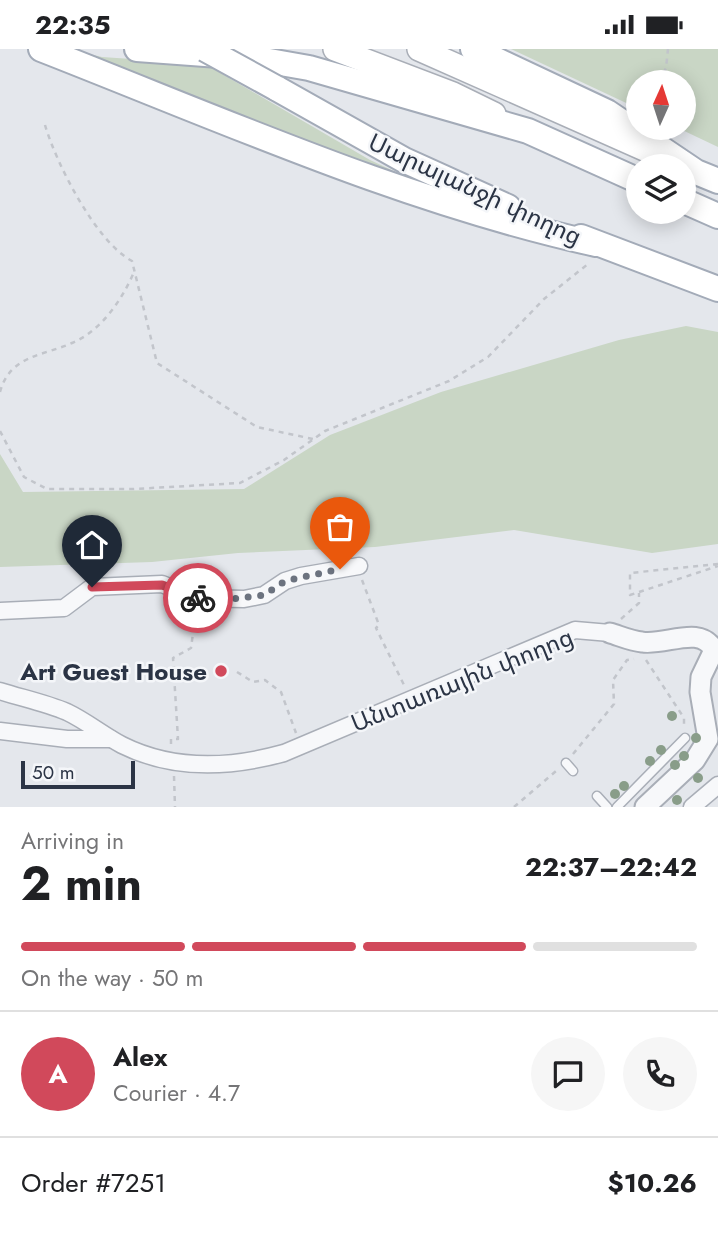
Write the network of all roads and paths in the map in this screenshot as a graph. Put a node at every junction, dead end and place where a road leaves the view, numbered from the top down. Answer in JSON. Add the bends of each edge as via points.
{"nodes":[{"id":1,"x":41,"y":49,"type":"edge"},
{"id":2,"x":137,"y":49,"type":"edge"},
{"id":3,"x":205,"y":49,"type":"edge"},
{"id":4,"x":335,"y":49,"type":"edge"},
{"id":5,"x":419,"y":49,"type":"edge"},
{"id":6,"x":473,"y":49,"type":"edge"},
{"id":7,"x":668,"y":49,"type":"edge"},
{"id":8,"x":665,"y":70,"type":"edge"},
{"id":9,"x":45,"y":125,"type":"dead end"},
{"id":10,"x":528,"y":131,"type":"junction"},
{"id":11,"x":655,"y":154,"type":"edge"},
{"id":12,"x":668,"y":154,"type":"edge"},
{"id":13,"x":626,"y":175,"type":"edge"},
{"id":14,"x":696,"y":206,"type":"edge"},
{"id":15,"x":718,"y":216,"type":"edge"},
{"id":16,"x":601,"y":246,"type":"junction"},
{"id":17,"x":135,"y":270,"type":"junction"},
{"id":18,"x":718,"y":289,"type":"edge"},
{"id":19,"x":0,"y":392,"type":"edge"},
{"id":20,"x":0,"y":431,"type":"edge"},
{"id":21,"x":313,"y":439,"type":"junction"},
{"id":22,"x":718,"y":565,"type":"edge"},
{"id":23,"x":359,"y":566,"type":"joint"},
{"id":24,"x":639,"y":593,"type":"junction"},
{"id":25,"x":197,"y":598,"type":"junction"},
{"id":26,"x":0,"y":611,"type":"edge"},
{"id":27,"x":626,"y":612,"type":"dead end"},
{"id":28,"x":610,"y":633,"type":"joint"},
{"id":29,"x":237,"y":673,"type":"dead end"},
{"id":30,"x":0,"y":691,"type":"edge"},
{"id":31,"x":411,"y":700,"type":"junction"},
{"id":32,"x":294,"y":727,"type":"dead end"},
{"id":33,"x":0,"y":731,"type":"edge"},
{"id":34,"x":111,"y":739,"type":"junction"},
{"id":35,"x":685,"y":739,"type":"joint"},
{"id":36,"x":173,"y":761,"type":"junction"},
{"id":37,"x":566,"y":763,"type":"junction"},
{"id":38,"x":195,"y":766,"type":"junction"},
{"id":39,"x":573,"y":771,"type":"dead end"},
{"id":40,"x":718,"y":785,"type":"edge"},
{"id":41,"x":597,"y":796,"type":"dead end"},
{"id":42,"x":175,"y":807,"type":"edge"},
{"id":43,"x":514,"y":807,"type":"edge"},
{"id":44,"x":607,"y":807,"type":"edge"},
{"id":45,"x":617,"y":807,"type":"edge"},
{"id":46,"x":645,"y":807,"type":"edge"},
{"id":47,"x":692,"y":807,"type":"edge"}],
"edges":[{"from":1,"to":16,"type":"main road","via":[[378,180],[520,227]]},
{"from":2,"to":10,"type":"main road","via":[[246,57],[309,68]]},
{"from":3,"to":16,"type":"main road","name":"Սարալանջի փողոց","bridge":true,"via":[[404,160]]},
{"from":4,"to":10,"type":"main road","via":[[453,94]]},
{"from":5,"to":11,"type":"main road"},
{"from":6,"to":12,"type":"main road","via":[[607,113]]},
{"from":7,"to":8,"type":"path"},
{"from":9,"to":17,"type":"path","via":[[53,155],[70,184],[116,252],[132,261]]},
{"from":10,"to":13,"type":"main road"},
{"from":14,"to":15,"type":"main road"},
{"from":16,"to":18,"type":"main road","name":"Սարալանջի փողոց"},
{"from":16,"to":21,"type":"path","via":[[488,357],[449,381]]},
{"from":17,"to":19,"type":"path","via":[[124,296],[94,328],[72,343],[40,351],[18,365]]},
{"from":17,"to":21,"type":"path","via":[[157,363],[257,427]]},
{"from":20,"to":21,"type":"path","via":[[24,477],[47,489],[66,490],[240,483]]},
{"from":22,"to":24,"type":"path"},
{"from":22,"to":24,"type":"path","via":[[630,573],[630,595]]},
{"from":23,"to":25,"type":"street","via":[[302,576],[264,595],[244,599]]},
{"from":23,"to":31,"type":"path","via":[[379,625],[376,628]]},
{"from":24,"to":27,"type":"path","via":[[639,603]]},
{"from":25,"to":26,"type":"street","via":[[162,585],[92,587],[64,608]]},
{"from":25,"to":36,"type":"path","via":[[191,648],[173,658],[178,739],[171,739]]},
{"from":28,"to":31,"type":"street","name":"Անտառային փողոց","via":[[576,629]]},
{"from":28,"to":46,"type":"street","name":"Անտառային փողոց","via":[[643,642],[699,636],[709,641],[713,650],[700,692],[708,739],[695,760]]},
{"from":29,"to":32,"type":"path","via":[[253,682],[265,680],[274,685]]},
{"from":30,"to":34,"type":"street","name":"Անտառային փողոց","via":[[64,711]]},
{"from":31,"to":38,"type":"street","name":"Անտառային փողոց","via":[[284,753]]},
{"from":33,"to":34,"type":"street","name":"Անտառային փողոց"},
{"from":34,"to":36,"type":"street","name":"Անտառային փողոց"},
{"from":35,"to":37,"type":"path","via":[[684,718],[644,657],[626,660],[613,680],[614,704]]},
{"from":35,"to":45,"type":"lane"},
{"from":36,"to":38,"type":"street","name":"Անտառային փողոց"},
{"from":37,"to":39,"type":"lane"},
{"from":37,"to":43,"type":"path"},
{"from":38,"to":42,"type":"path","via":[[174,769]]},
{"from":40,"to":47,"type":"street"},
{"from":41,"to":44,"type":"lane"}]}
